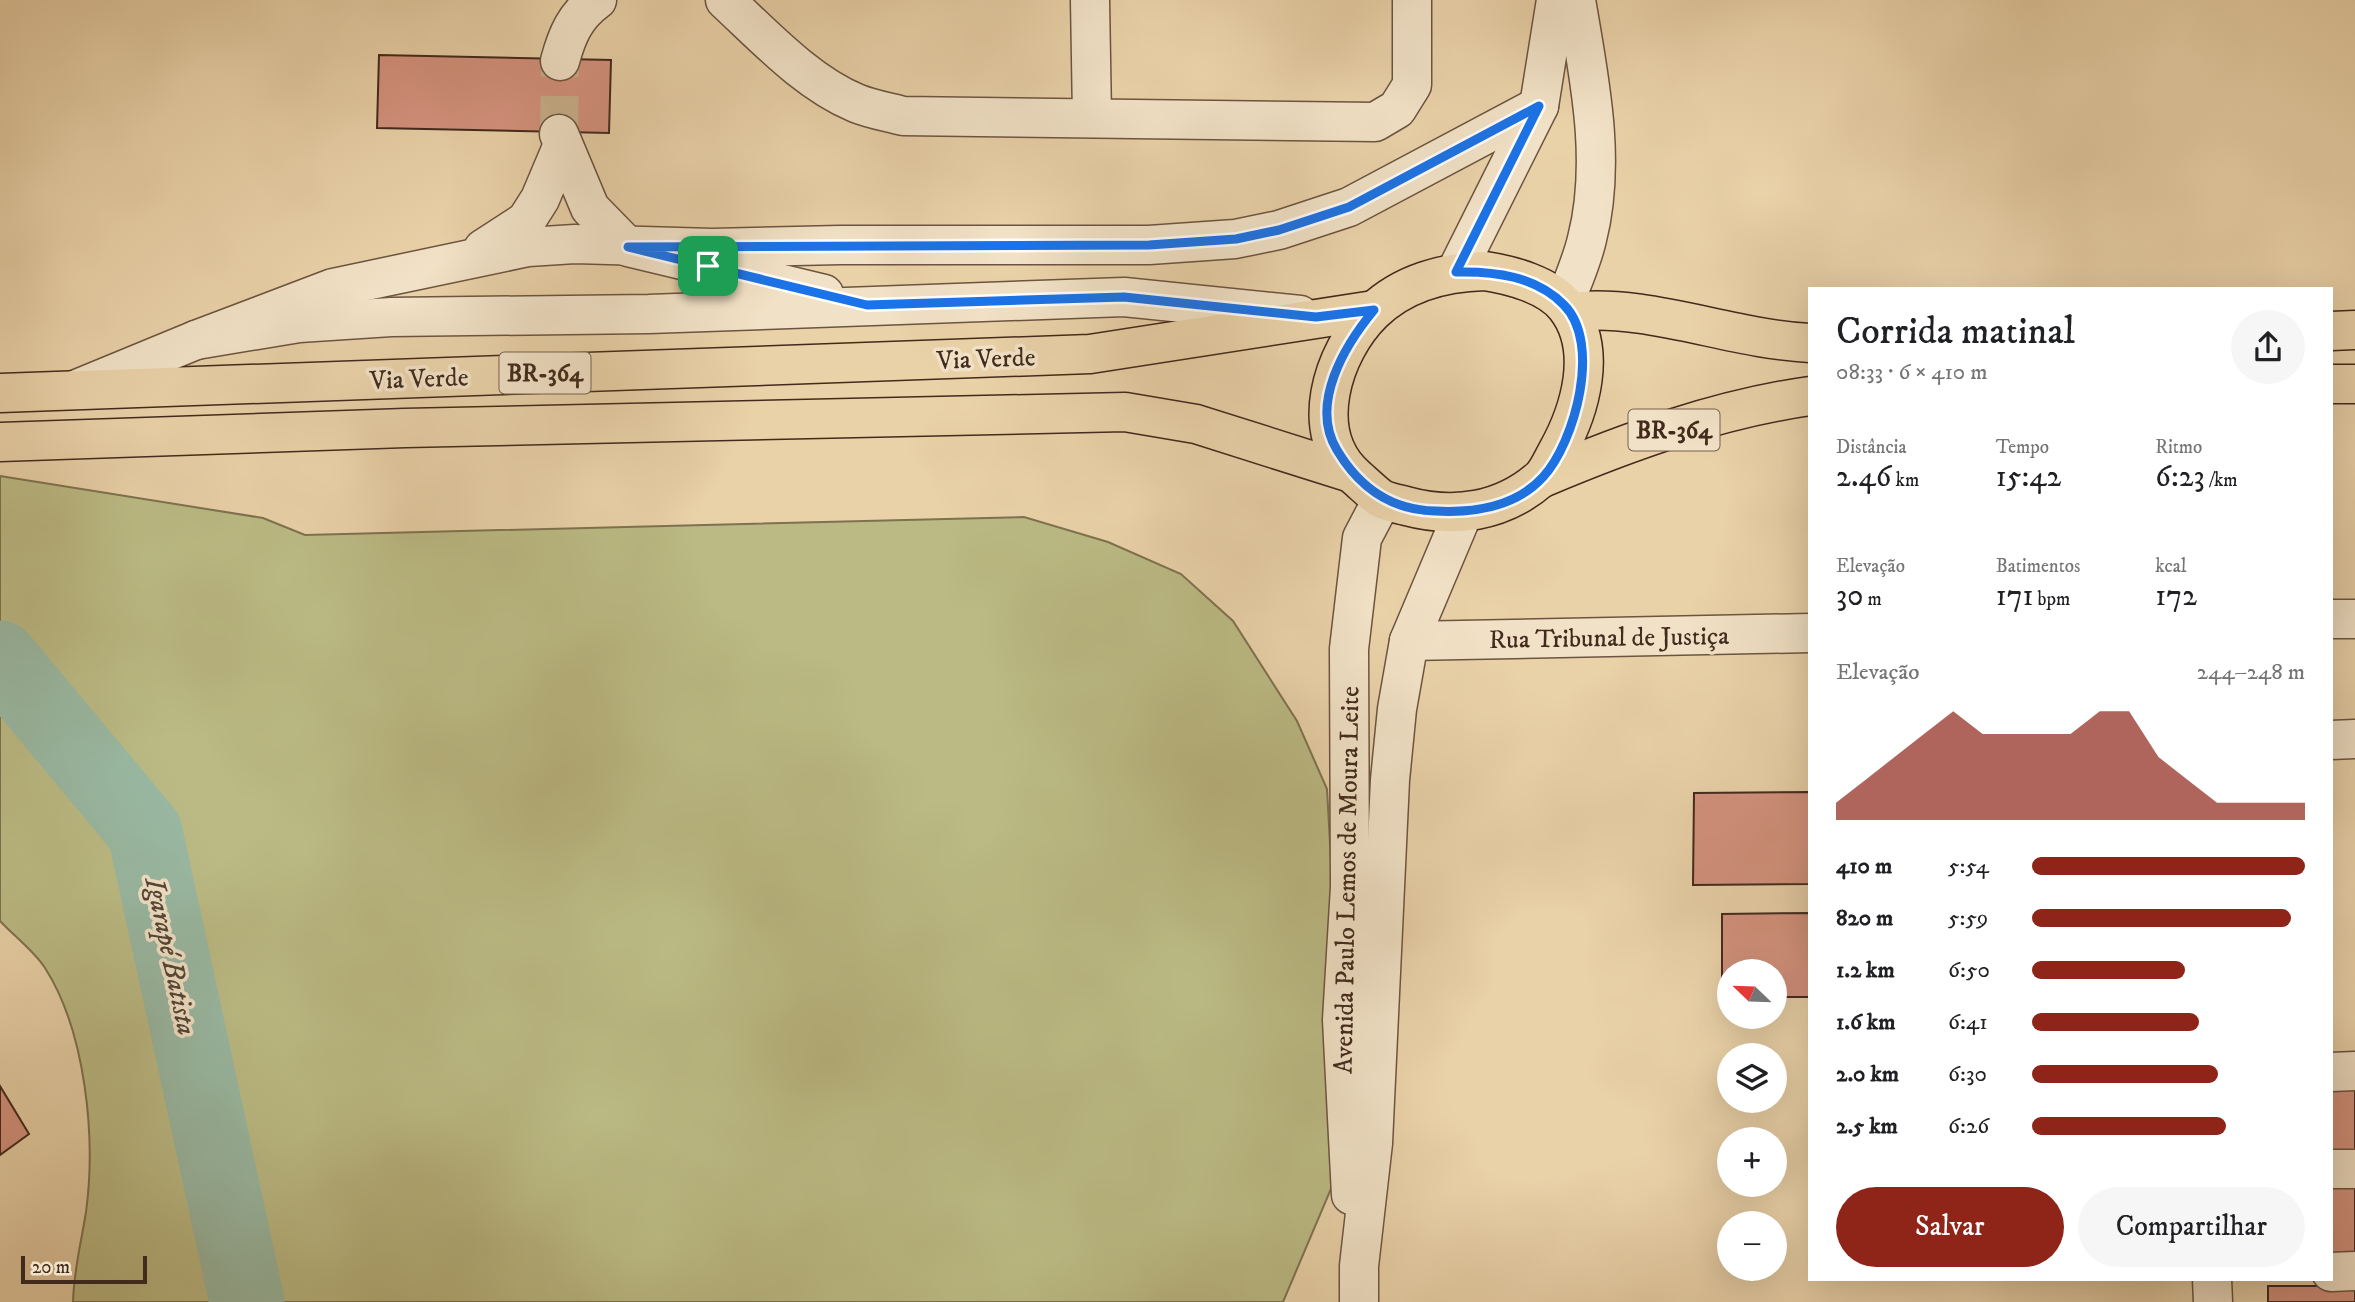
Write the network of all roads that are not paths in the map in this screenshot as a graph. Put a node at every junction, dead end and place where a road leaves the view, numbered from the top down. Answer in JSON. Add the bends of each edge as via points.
{"nodes":[{"id":1,"x":597,"y":0,"type":"edge"},
{"id":2,"x":725,"y":0,"type":"edge"},
{"id":3,"x":1090,"y":0,"type":"edge"},
{"id":4,"x":1412,"y":0,"type":"edge"},
{"id":5,"x":1556,"y":0,"type":"edge"},
{"id":6,"x":1576,"y":0,"type":"edge"},
{"id":7,"x":560,"y":61,"type":"tunnel mouth"},
{"id":8,"x":1539,"y":106,"type":"junction"},
{"id":9,"x":1092,"y":117,"type":"junction"},
{"id":10,"x":628,"y":247,"type":"junction"},
{"id":11,"x":470,"y":257,"type":"junction"},
{"id":12,"x":1456,"y":272,"type":"junction"},
{"id":13,"x":867,"y":305,"type":"junction"},
{"id":14,"x":1567,"y":308,"type":"junction"},
{"id":15,"x":1374,"y":310,"type":"junction"},
{"id":16,"x":1316,"y":317,"type":"junction"},
{"id":17,"x":2355,"y":330,"type":"edge"},
{"id":18,"x":2333,"y":331,"type":"edge"},
{"id":19,"x":196,"y":340,"type":"junction"},
{"id":20,"x":1808,"y":344,"type":"edge"},
{"id":21,"x":2333,"y":384,"type":"edge"},
{"id":22,"x":2355,"y":384,"type":"edge"},
{"id":23,"x":76,"y":389,"type":"junction"},
{"id":24,"x":0,"y":393,"type":"edge"},
{"id":25,"x":1808,"y":396,"type":"edge"},
{"id":26,"x":0,"y":442,"type":"edge"},
{"id":27,"x":1351,"y":473,"type":"junction"},
{"id":28,"x":1542,"y":478,"type":"junction"},
{"id":29,"x":1382,"y":499,"type":"junction"},
{"id":30,"x":1463,"y":513,"type":"junction"},
{"id":31,"x":2333,"y":619,"type":"edge"},
{"id":32,"x":2355,"y":619,"type":"edge"},
{"id":33,"x":1808,"y":633,"type":"edge"},
{"id":34,"x":1409,"y":641,"type":"junction"},
{"id":35,"x":2355,"y":739,"type":"edge"},
{"id":36,"x":2333,"y":740,"type":"edge"},
{"id":37,"x":2355,"y":1071,"type":"edge"},
{"id":38,"x":2333,"y":1073,"type":"edge"},
{"id":39,"x":2333,"y":1169,"type":"edge"},
{"id":40,"x":2355,"y":1169,"type":"edge"},
{"id":41,"x":2355,"y":1271,"type":"edge"},
{"id":42,"x":2333,"y":1272,"type":"edge"},
{"id":43,"x":2212,"y":1281,"type":"edge"},
{"id":44,"x":1359,"y":1284,"type":"edge"},
{"id":45,"x":2213,"y":1302,"type":"edge"}],
"edges":[{"from":1,"to":7,"type":"street","via":[[567,32]]},
{"from":2,"to":9,"type":"street","via":[[815,78],[856,103],[903,116]]},
{"from":3,"to":9,"type":"street"},
{"from":4,"to":9,"type":"street","via":[[1412,85],[1397,109],[1375,122]]},
{"from":5,"to":8,"type":"street"},
{"from":6,"to":14,"type":"street","via":[[1591,89],[1595,164],[1588,238]]},
{"from":8,"to":10,"type":"street","via":[[1349,207],[1236,239],[1149,245]]},
{"from":8,"to":12,"type":"street"},
{"from":10,"to":11,"type":"street","via":[[563,244]]},
{"from":10,"to":11,"type":"street","via":[[590,208],[560,141],[540,199],[526,221]]},
{"from":10,"to":13,"type":"street"},
{"from":11,"to":19,"type":"street","via":[[333,288]]},
{"from":12,"to":14,"type":"main road","number":"BR-364","via":[[1515,275]]},
{"from":12,"to":15,"type":"main road","number":"BR-364","via":[[1415,285]]},
{"from":13,"to":16,"type":"street","via":[[1124,297]]},
{"from":13,"to":19,"type":"street","via":[[649,314],[391,317],[299,323]]},
{"from":14,"to":20,"type":"main road","via":[[1608,309]]},
{"from":14,"to":28,"type":"main road","number":"BR-364","via":[[1578,328],[1583,366],[1580,401]]},
{"from":15,"to":16,"type":"main road","number":"BR-364"},
{"from":15,"to":27,"type":"main road","number":"BR-364","via":[[1351,338],[1335,372],[1327,411],[1334,446]]},
{"from":16,"to":23,"type":"main road","name":"Via Verde","number":"BR-364","via":[[1090,354]]},
{"from":17,"to":18,"type":"main road"},
{"from":19,"to":23,"type":"street"},
{"from":21,"to":22,"type":"main road"},
{"from":23,"to":24,"type":"main road","name":"Via Verde","number":"BR-364"},
{"from":25,"to":28,"type":"main road","number":"BR-364","via":[[1727,412]]},
{"from":26,"to":27,"type":"main road","name":"Via Verde","number":"BR-364","via":[[1125,412],[1196,424]]},
{"from":27,"to":29,"type":"main road","number":"BR-364"},
{"from":28,"to":30,"type":"main road","number":"BR-364","via":[[1512,499]]},
{"from":29,"to":30,"type":"main road","number":"BR-364","via":[[1425,511]]},
{"from":29,"to":44,"type":"street","name":"Avenida Paulo Lemos de Moura Leite","via":[[1362,538],[1347,706],[1350,887],[1343,1055]]},
{"from":30,"to":34,"type":"street","name":"Avenida Paulo Lemos de Moura Leite"},
{"from":31,"to":32,"type":"street"},
{"from":33,"to":34,"type":"street","name":"Rua Tribunal de Justiça"},
{"from":34,"to":44,"type":"street","name":"Avenida Paulo Lemos de Moura Leite","via":[[1390,780],[1374,1129]]},
{"from":35,"to":36,"type":"street"},
{"from":37,"to":38,"type":"street"},
{"from":39,"to":40,"type":"street"},
{"from":41,"to":42,"type":"street"},
{"from":43,"to":45,"type":"street"}]}
